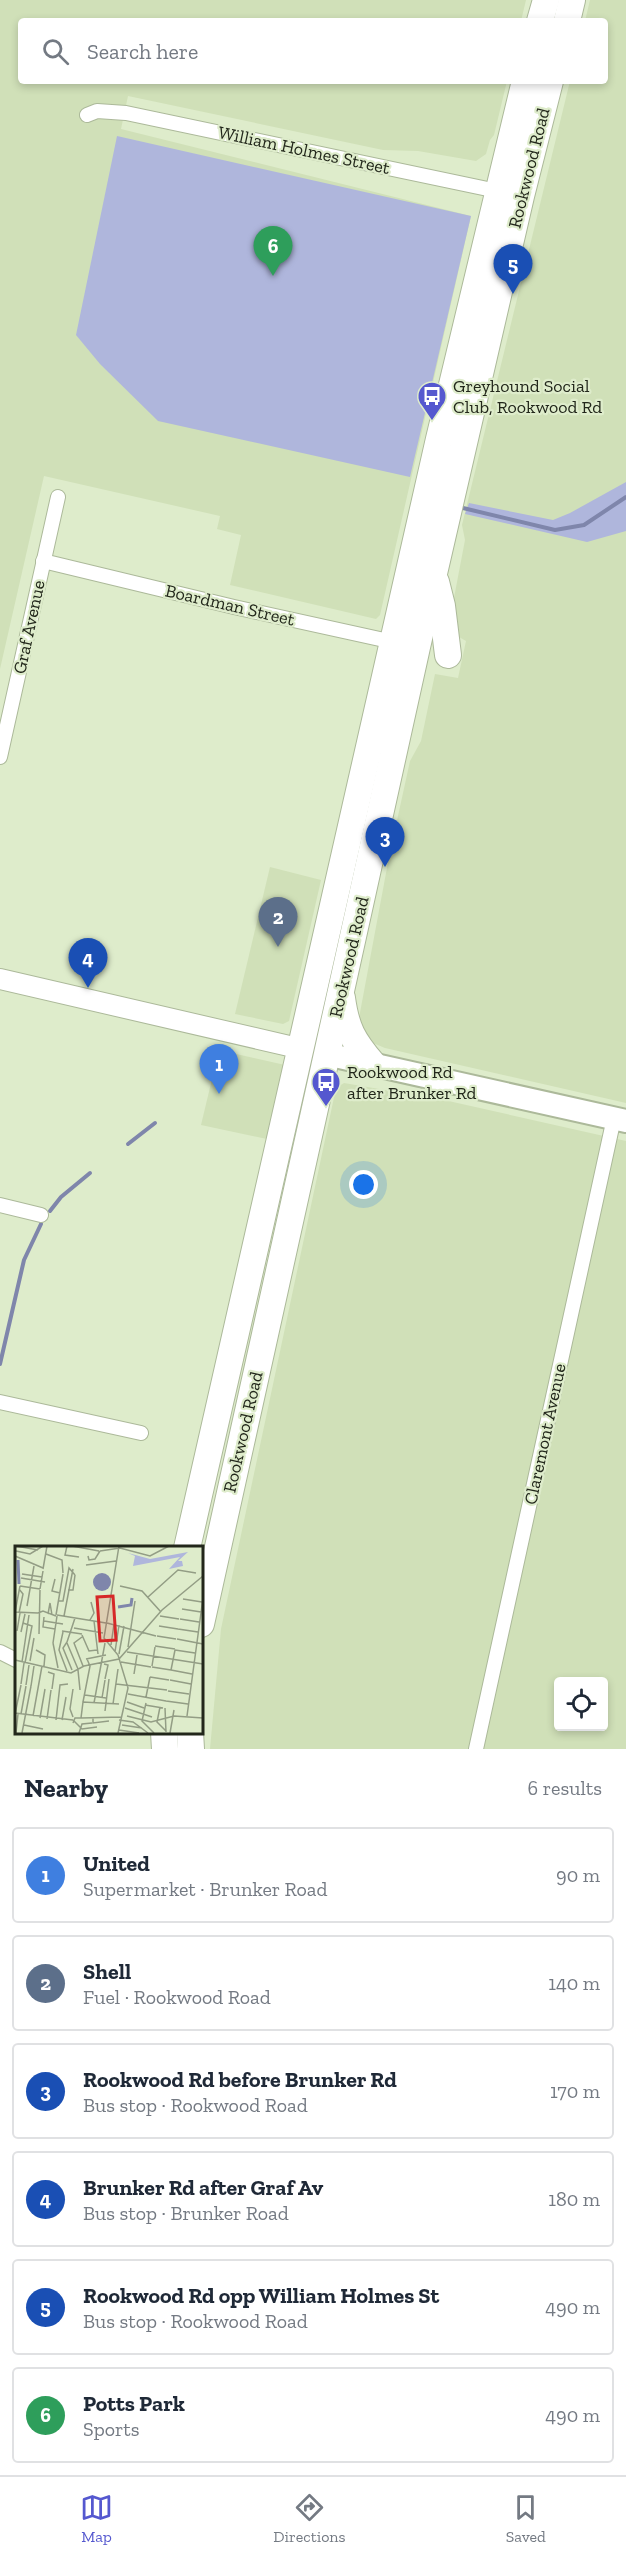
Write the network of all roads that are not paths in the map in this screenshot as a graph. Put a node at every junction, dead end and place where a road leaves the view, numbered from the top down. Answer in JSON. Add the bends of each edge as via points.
{"nodes":[{"id":1,"x":546,"y":0,"type":"edge"},
{"id":2,"x":572,"y":0,"type":"edge"},
{"id":3,"x":541,"y":18,"type":"edge"},
{"id":4,"x":568,"y":18,"type":"edge"},
{"id":5,"x":525,"y":84,"type":"edge"},
{"id":6,"x":549,"y":84,"type":"edge"},
{"id":7,"x":87,"y":115,"type":"dead end"},
{"id":8,"x":508,"y":194,"type":"junction"},
{"id":9,"x":58,"y":496,"type":"dead end"},
{"id":10,"x":43,"y":561,"type":"junction"},
{"id":11,"x":434,"y":576,"type":"junction"},
{"id":12,"x":405,"y":645,"type":"junction"},
{"id":13,"x":448,"y":655,"type":"dead end"},
{"id":14,"x":0,"y":757,"type":"edge"},
{"id":15,"x":0,"y":979,"type":"edge"},
{"id":16,"x":341,"y":992,"type":"junction"},
{"id":17,"x":314,"y":1052,"type":"junction"},
{"id":18,"x":373,"y":1064,"type":"junction"},
{"id":19,"x":620,"y":1120,"type":"edge"},
{"id":20,"x":0,"y":1204,"type":"edge"},
{"id":21,"x":41,"y":1215,"type":"dead end"},
{"id":22,"x":0,"y":1402,"type":"edge"},
{"id":23,"x":141,"y":1433,"type":"dead end"},
{"id":24,"x":189,"y":1546,"type":"edge"},
{"id":25,"x":202,"y":1619,"type":"edge"},
{"id":26,"x":0,"y":1652,"type":"edge"},
{"id":27,"x":15,"y":1660,"type":"edge"},
{"id":28,"x":164,"y":1734,"type":"edge"},
{"id":29,"x":190,"y":1734,"type":"edge"},
{"id":30,"x":165,"y":1749,"type":"edge"},
{"id":31,"x":191,"y":1749,"type":"edge"},
{"id":32,"x":476,"y":1749,"type":"edge"}],
"edges":[{"from":1,"to":3,"type":"highway"},
{"from":2,"to":4,"type":"highway"},
{"from":5,"to":8,"type":"highway","name":"Rookwood Road"},
{"from":6,"to":8,"type":"highway","name":"Rookwood Road"},
{"from":7,"to":8,"type":"street","name":"William Holmes Street","via":[[97,111],[126,113]]},
{"from":8,"to":11,"type":"highway","name":"Rookwood Road"},
{"from":8,"to":12,"type":"highway","name":"Rookwood Road"},
{"from":9,"to":10,"type":"street","name":"Graf Avenue"},
{"from":10,"to":12,"type":"street","name":"Boardman Street"},
{"from":10,"to":14,"type":"street","name":"Graf Avenue"},
{"from":11,"to":12,"type":"highway","name":"Rookwood Road"},
{"from":11,"to":13,"type":"highway"},
{"from":12,"to":16,"type":"highway","name":"Rookwood Road"},
{"from":12,"to":17,"type":"highway","name":"Rookwood Road"},
{"from":15,"to":17,"type":"main road"},
{"from":16,"to":17,"type":"highway","name":"Rookwood Road"},
{"from":16,"to":18,"type":"highway","via":[[346,1025]]},
{"from":17,"to":18,"type":"main road"},
{"from":17,"to":24,"type":"highway","name":"Rookwood Road"},
{"from":17,"to":25,"type":"highway","name":"Rookwood Road"},
{"from":18,"to":19,"type":"main road"},
{"from":19,"to":32,"type":"street","name":"Claremont Avenue"},
{"from":20,"to":21,"type":"street"},
{"from":22,"to":23,"type":"street"},
{"from":26,"to":27,"type":"street"},
{"from":28,"to":30,"type":"highway"},
{"from":29,"to":31,"type":"highway"}]}
